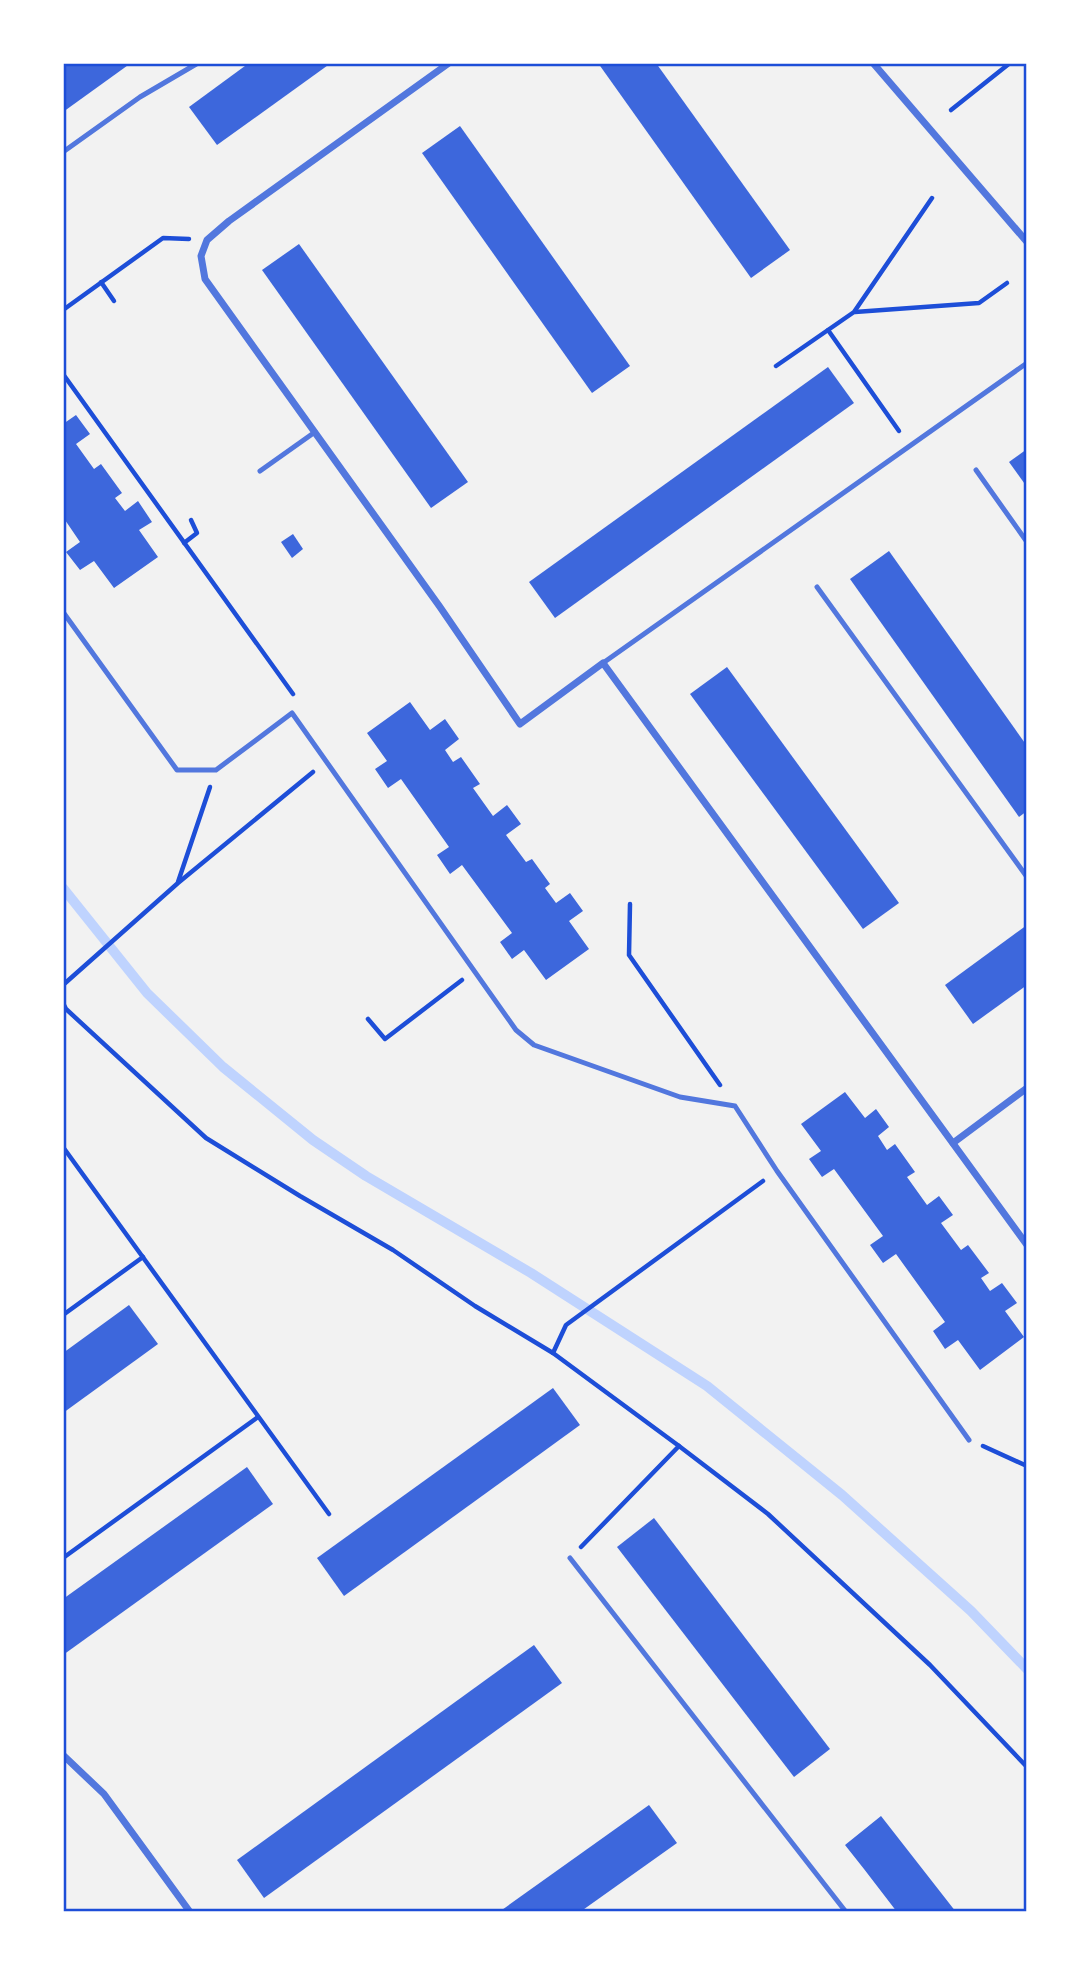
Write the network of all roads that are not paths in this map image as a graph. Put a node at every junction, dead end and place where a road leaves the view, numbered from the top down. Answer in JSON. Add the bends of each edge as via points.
{"nodes":[{"id":1,"x":198,"y":63,"type":"edge"},
{"id":2,"x":449,"y":63,"type":"edge"},
{"id":3,"x":873,"y":63,"type":"edge"},
{"id":4,"x":63,"y":152,"type":"edge"},
{"id":5,"x":1027,"y":242,"type":"edge"},
{"id":6,"x":1027,"y":363,"type":"edge"},
{"id":7,"x":315,"y":432,"type":"junction"},
{"id":8,"x":976,"y":470,"type":"dead end"},
{"id":9,"x":260,"y":471,"type":"dead end"},
{"id":10,"x":1027,"y":542,"type":"edge"},
{"id":11,"x":817,"y":587,"type":"dead end"},
{"id":12,"x":63,"y":612,"type":"edge"},
{"id":13,"x":603,"y":663,"type":"junction"},
{"id":14,"x":1027,"y":877,"type":"edge"},
{"id":15,"x":1027,"y":1088,"type":"edge"},
{"id":16,"x":953,"y":1143,"type":"junction"},
{"id":17,"x":1027,"y":1245,"type":"edge"},
{"id":18,"x":970,"y":1440,"type":"road end"},
{"id":19,"x":570,"y":1558,"type":"road end"},
{"id":20,"x":63,"y":1755,"type":"edge"},
{"id":21,"x":190,"y":1912,"type":"edge"},
{"id":22,"x":846,"y":1912,"type":"edge"}],
"edges":[{"from":1,"to":4,"type":"lane","via":[[140,97]]},
{"from":2,"to":7,"type":"street","via":[[229,221],[207,240],[201,256],[205,279]]},
{"from":3,"to":5,"type":"street"},
{"from":6,"to":13,"type":"lane"},
{"from":7,"to":9,"type":"lane"},
{"from":7,"to":13,"type":"street","via":[[520,724]]},
{"from":8,"to":10,"type":"lane"},
{"from":11,"to":14,"type":"lane"},
{"from":12,"to":18,"type":"lane","via":[[177,770],[216,770],[292,713],[516,1030],[534,1045],[680,1097],[735,1106]]},
{"from":13,"to":16,"type":"street"},
{"from":15,"to":16,"type":"street"},
{"from":16,"to":17,"type":"street"},
{"from":19,"to":22,"type":"lane"},
{"from":20,"to":21,"type":"street","via":[[104,1794]]}]}
